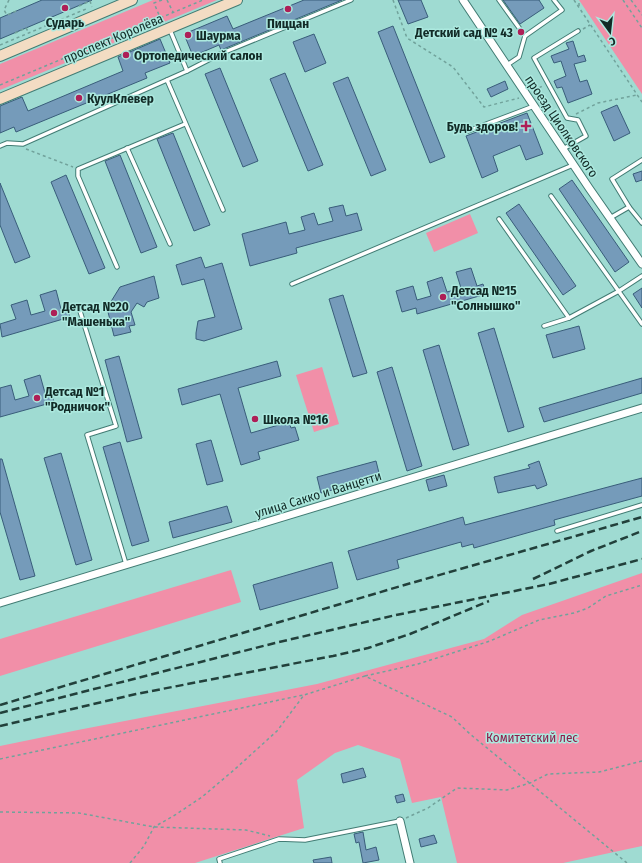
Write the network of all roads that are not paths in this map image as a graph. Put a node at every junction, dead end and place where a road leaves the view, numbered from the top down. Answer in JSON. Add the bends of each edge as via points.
{"nodes":[{"id":1,"x":132,"y":0,"type":"edge"},
{"id":2,"x":237,"y":0,"type":"edge"},
{"id":3,"x":351,"y":0,"type":"edge"},
{"id":4,"x":463,"y":0,"type":"edge"},
{"id":5,"x":499,"y":0,"type":"edge"},
{"id":6,"x":554,"y":0,"type":"edge"},
{"id":7,"x":168,"y":29,"type":"junction"},
{"id":8,"x":578,"y":32,"type":"road end"},
{"id":9,"x":525,"y":36,"type":"junction"},
{"id":10,"x":0,"y":56,"type":"edge"},
{"id":11,"x":507,"y":65,"type":"junction"},
{"id":12,"x":187,"y":71,"type":"junction"},
{"id":13,"x":167,"y":80,"type":"junction"},
{"id":14,"x":0,"y":99,"type":"edge"},
{"id":15,"x":534,"y":106,"type":"junction"},
{"id":16,"x":185,"y":124,"type":"junction"},
{"id":17,"x":468,"y":131,"type":"dead end"},
{"id":18,"x":0,"y":146,"type":"edge"},
{"id":19,"x":127,"y":148,"type":"junction"},
{"id":20,"x":563,"y":149,"type":"junction"},
{"id":21,"x":642,"y":160,"type":"edge"},
{"id":22,"x":573,"y":165,"type":"junction"},
{"id":23,"x":551,"y":196,"type":"dead end"},
{"id":24,"x":629,"y":207,"type":"junction"},
{"id":25,"x":223,"y":210,"type":"dead end"},
{"id":26,"x":610,"y":218,"type":"junction"},
{"id":27,"x":499,"y":219,"type":"dead end"},
{"id":28,"x":642,"y":223,"type":"edge"},
{"id":29,"x":170,"y":244,"type":"dead end"},
{"id":30,"x":642,"y":264,"type":"edge"},
{"id":31,"x":117,"y":267,"type":"dead end"},
{"id":32,"x":642,"y":276,"type":"edge"},
{"id":33,"x":292,"y":284,"type":"dead end"},
{"id":34,"x":619,"y":291,"type":"junction"},
{"id":35,"x":79,"y":308,"type":"dead end"},
{"id":36,"x":569,"y":318,"type":"junction"},
{"id":37,"x":642,"y":324,"type":"edge"},
{"id":38,"x":544,"y":326,"type":"dead end"},
{"id":39,"x":642,"y":408,"type":"edge"},
{"id":40,"x":642,"y":505,"type":"edge"},
{"id":41,"x":557,"y":531,"type":"dead end"},
{"id":42,"x":126,"y":564,"type":"junction"},
{"id":43,"x":0,"y":603,"type":"edge"},
{"id":44,"x":400,"y":821,"type":"joint"},
{"id":45,"x":220,"y":863,"type":"edge"},
{"id":46,"x":410,"y":863,"type":"edge"}],
"edges":[{"from":1,"to":10,"type":"main road"},
{"from":2,"to":7,"type":"main road","name":"проспект Королёва"},
{"from":3,"to":12,"type":"lane","via":[[220,54]]},
{"from":4,"to":11,"type":"street","name":"проезд Циолковского"},
{"from":5,"to":9,"type":"lane"},
{"from":6,"to":9,"type":"lane","via":[[562,10]]},
{"from":7,"to":12,"type":"lane"},
{"from":7,"to":14,"type":"main road","name":"проспект Королёва"},
{"from":8,"to":20,"type":"lane","via":[[534,58],[567,118],[578,120],[586,136]]},
{"from":9,"to":11,"type":"lane","via":[[519,57]]},
{"from":11,"to":15,"type":"street","name":"проезд Циолковского"},
{"from":12,"to":13,"type":"lane"},
{"from":13,"to":16,"type":"lane"},
{"from":13,"to":18,"type":"lane","via":[[23,144],[7,143]]},
{"from":15,"to":17,"type":"lane"},
{"from":15,"to":20,"type":"street","name":"проезд Циолковского"},
{"from":16,"to":19,"type":"lane"},
{"from":16,"to":25,"type":"lane"},
{"from":19,"to":29,"type":"lane"},
{"from":19,"to":31,"type":"lane","via":[[78,169],[78,176]]},
{"from":20,"to":22,"type":"street","name":"проезд Циолковского"},
{"from":21,"to":24,"type":"lane","via":[[612,179]]},
{"from":22,"to":26,"type":"street","name":"проезд Циолковского"},
{"from":22,"to":33,"type":"lane"},
{"from":23,"to":34,"type":"lane"},
{"from":24,"to":26,"type":"lane"},
{"from":24,"to":28,"type":"lane"},
{"from":26,"to":30,"type":"street","name":"проезд Циолковского"},
{"from":27,"to":36,"type":"lane"},
{"from":32,"to":34,"type":"lane"},
{"from":34,"to":36,"type":"lane"},
{"from":34,"to":37,"type":"lane"},
{"from":35,"to":42,"type":"lane","via":[[116,426],[87,435]]},
{"from":36,"to":38,"type":"lane"},
{"from":39,"to":42,"type":"street","name":"улица Сакко и Ванцетти"},
{"from":40,"to":41,"type":"lane"},
{"from":42,"to":43,"type":"street","name":"улица Сакко и Ванцетти"},
{"from":44,"to":45,"type":"lane","via":[[306,840],[279,839],[219,859]]},
{"from":44,"to":46,"type":"street"}]}
